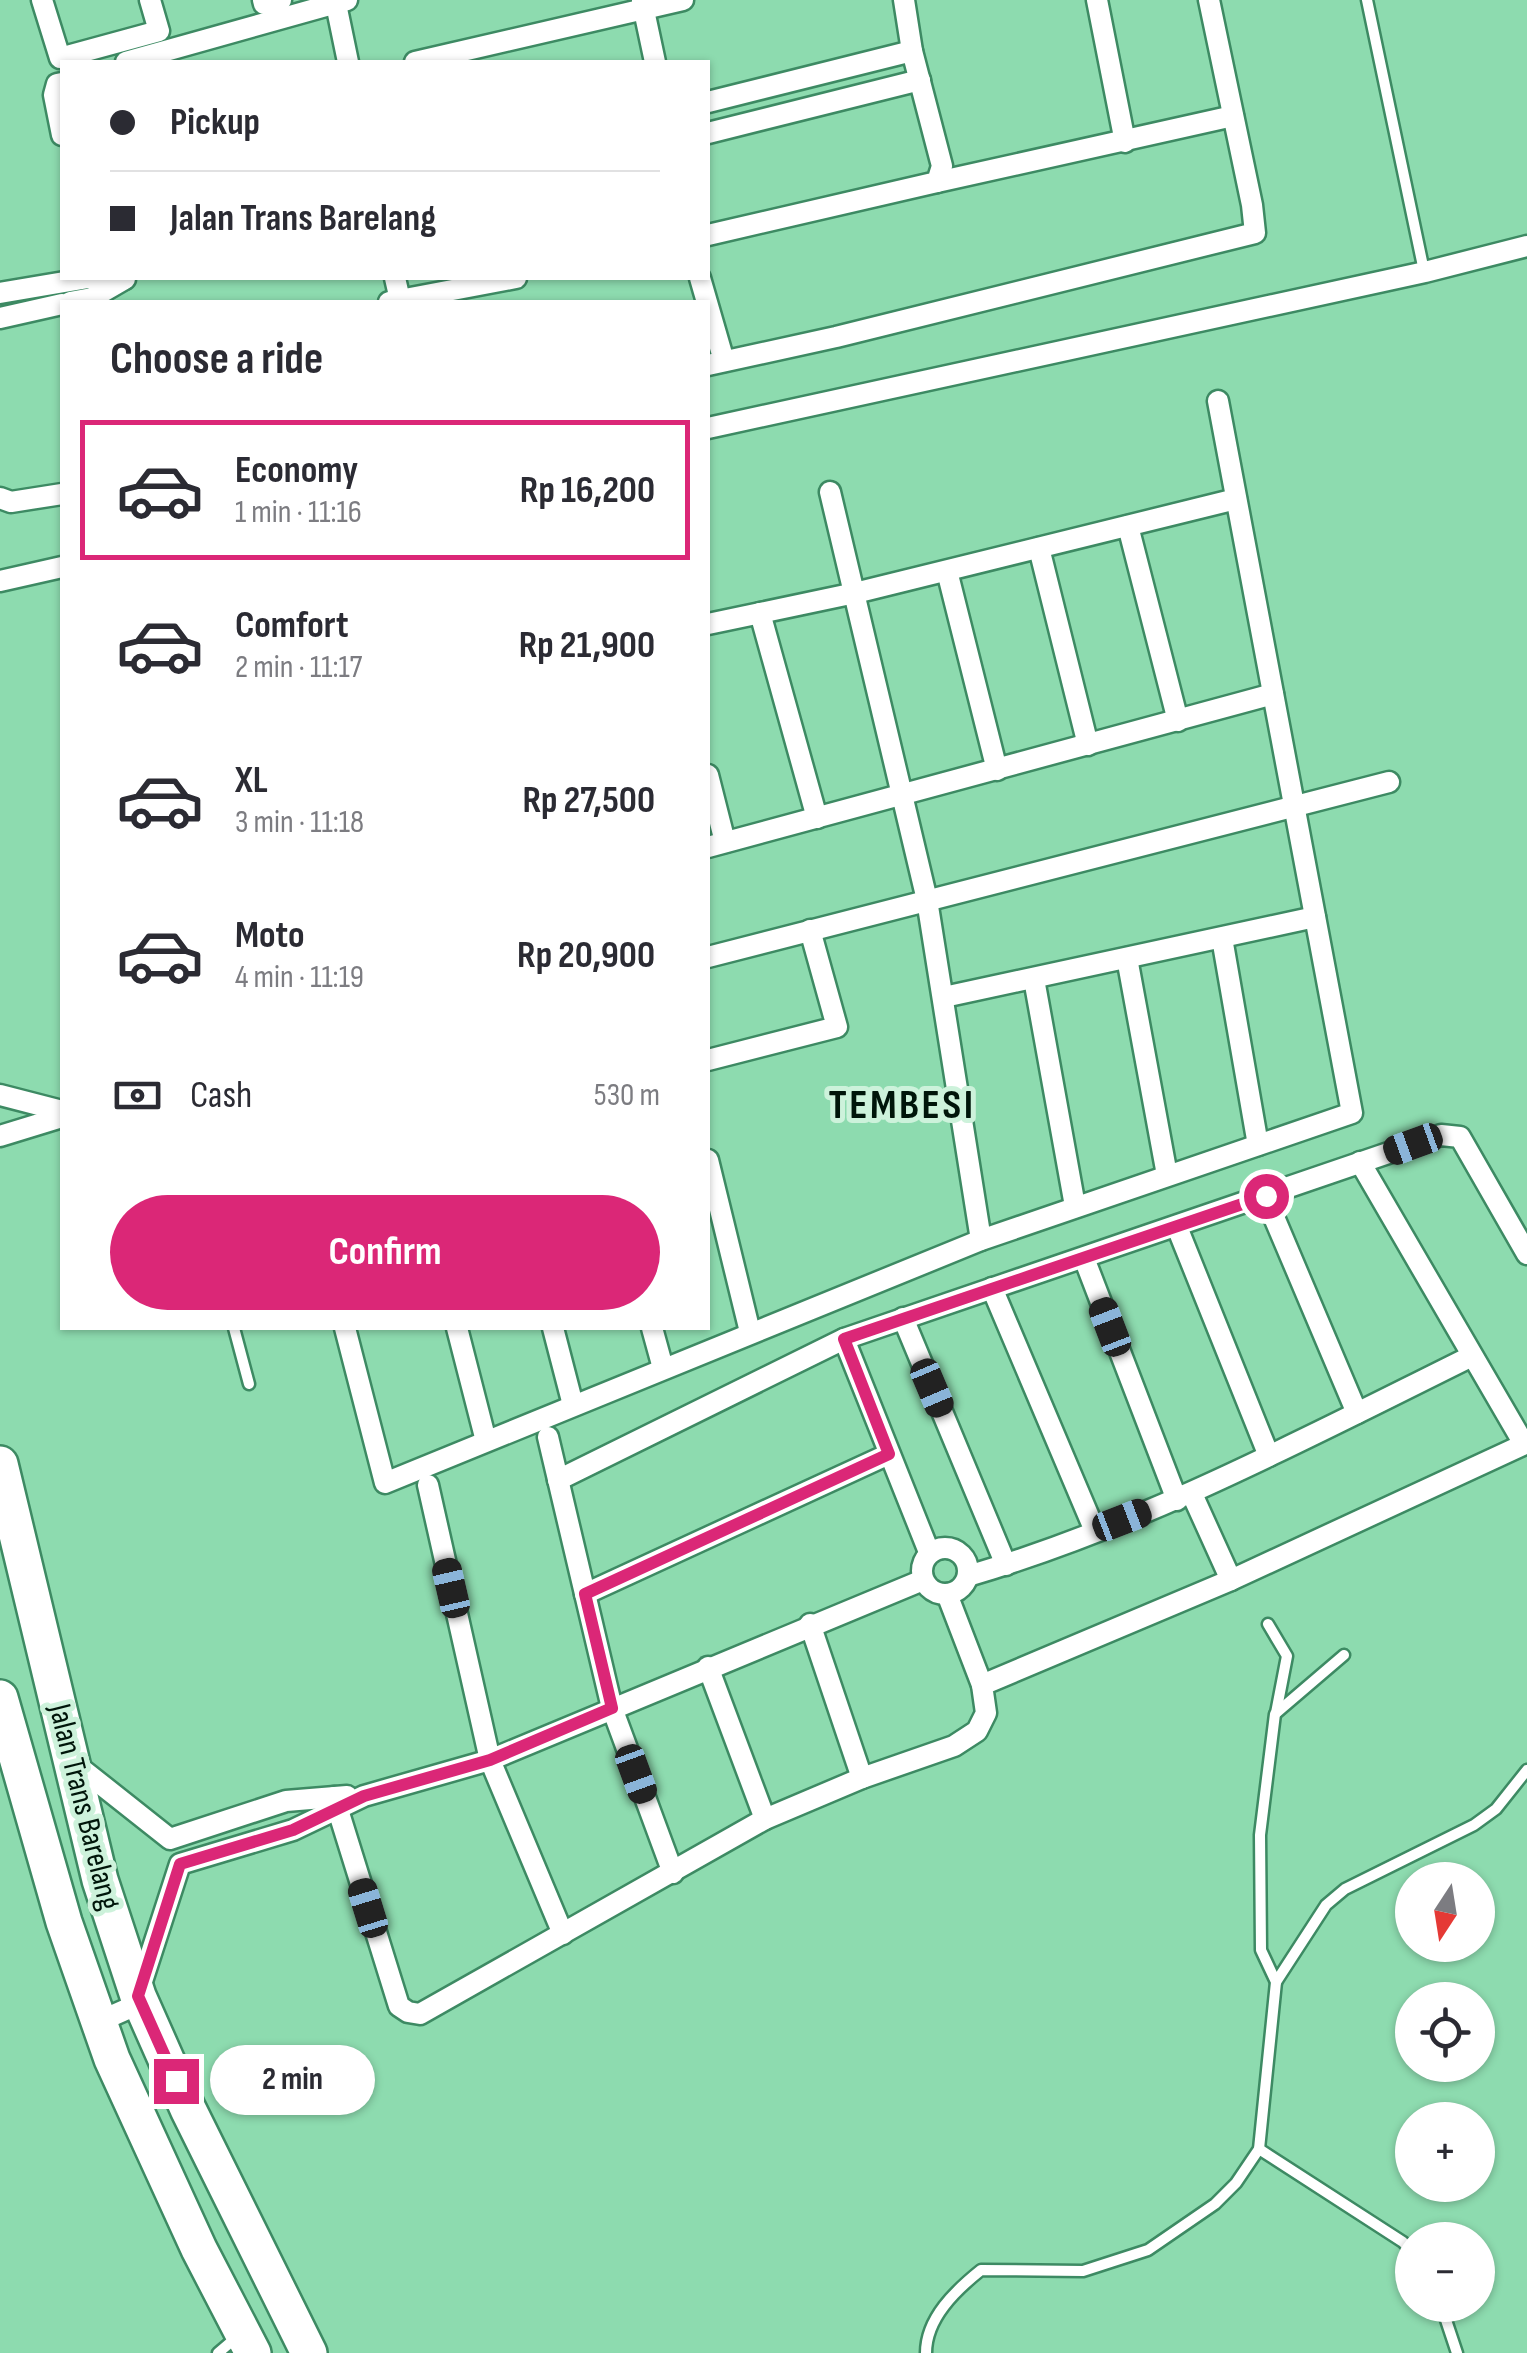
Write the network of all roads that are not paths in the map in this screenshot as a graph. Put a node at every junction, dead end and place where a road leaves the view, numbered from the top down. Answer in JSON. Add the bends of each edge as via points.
{"nodes":[{"id":1,"x":42,"y":0,"type":"edge"},
{"id":2,"x":150,"y":0,"type":"edge"},
{"id":3,"x":263,"y":0,"type":"edge"},
{"id":4,"x":280,"y":0,"type":"edge"},
{"id":5,"x":683,"y":0,"type":"edge"},
{"id":6,"x":904,"y":0,"type":"edge"},
{"id":7,"x":1097,"y":0,"type":"edge"},
{"id":8,"x":1209,"y":0,"type":"edge"},
{"id":9,"x":1367,"y":0,"type":"edge"},
{"id":10,"x":342,"y":2,"type":"edge"},
{"id":11,"x":642,"y":5,"type":"edge"},
{"id":12,"x":912,"y":52,"type":"junction"},
{"id":13,"x":133,"y":60,"type":"edge"},
{"id":14,"x":348,"y":60,"type":"edge"},
{"id":15,"x":423,"y":60,"type":"edge"},
{"id":16,"x":656,"y":60,"type":"edge"},
{"id":17,"x":920,"y":80,"type":"junction"},
{"id":18,"x":60,"y":83,"type":"edge"},
{"id":19,"x":710,"y":102,"type":"edge"},
{"id":20,"x":1234,"y":116,"type":"junction"},
{"id":21,"x":60,"y":126,"type":"edge"},
{"id":22,"x":710,"y":132,"type":"edge"},
{"id":23,"x":1125,"y":142,"type":"junction"},
{"id":24,"x":937,"y":182,"type":"junction"},
{"id":25,"x":710,"y":235,"type":"edge"},
{"id":26,"x":1527,"y":246,"type":"edge"},
{"id":27,"x":1424,"y":272,"type":"junction"},
{"id":28,"x":120,"y":280,"type":"edge"},
{"id":29,"x":505,"y":280,"type":"edge"},
{"id":30,"x":91,"y":289,"type":"edge"},
{"id":31,"x":0,"y":293,"type":"edge"},
{"id":32,"x":400,"y":300,"type":"edge"},
{"id":33,"x":60,"y":304,"type":"edge"},
{"id":34,"x":0,"y":318,"type":"edge"},
{"id":35,"x":710,"y":331,"type":"edge"},
{"id":36,"x":716,"y":363,"type":"edge"},
{"id":37,"x":1218,"y":401,"type":"dead end"},
{"id":38,"x":710,"y":428,"type":"edge"},
{"id":39,"x":830,"y":492,"type":"dead end"},
{"id":40,"x":60,"y":494,"type":"edge"},
{"id":41,"x":0,"y":498,"type":"edge"},
{"id":42,"x":1236,"y":500,"type":"junction"},
{"id":43,"x":1128,"y":526,"type":"junction"},
{"id":44,"x":1039,"y":548,"type":"junction"},
{"id":45,"x":60,"y":568,"type":"edge"},
{"id":46,"x":946,"y":571,"type":"junction"},
{"id":47,"x":0,"y":581,"type":"edge"},
{"id":48,"x":855,"y":594,"type":"junction"},
{"id":49,"x":760,"y":613,"type":"junction"},
{"id":50,"x":710,"y":624,"type":"edge"},
{"id":51,"x":1273,"y":694,"type":"junction"},
{"id":52,"x":1178,"y":720,"type":"junction"},
{"id":53,"x":1088,"y":745,"type":"junction"},
{"id":54,"x":997,"y":770,"type":"junction"},
{"id":55,"x":1389,"y":782,"type":"dead end"},
{"id":56,"x":710,"y":792,"type":"edge"},
{"id":57,"x":905,"y":795,"type":"junction"},
{"id":58,"x":1294,"y":806,"type":"junction"},
{"id":59,"x":816,"y":818,"type":"junction"},
{"id":60,"x":716,"y":844,"type":"edge"},
{"id":61,"x":927,"y":900,"type":"junction"},
{"id":62,"x":1315,"y":917,"type":"junction"},
{"id":63,"x":810,"y":930,"type":"junction"},
{"id":64,"x":1222,"y":938,"type":"junction"},
{"id":65,"x":710,"y":956,"type":"edge"},
{"id":66,"x":1127,"y":958,"type":"junction"},
{"id":67,"x":1034,"y":979,"type":"junction"},
{"id":68,"x":944,"y":998,"type":"junction"},
{"id":69,"x":710,"y":1059,"type":"edge"},
{"id":70,"x":0,"y":1095,"type":"edge"},
{"id":71,"x":60,"y":1113,"type":"edge"},
{"id":72,"x":60,"y":1115,"type":"edge"},
{"id":73,"x":0,"y":1136,"type":"edge"},
{"id":74,"x":1258,"y":1144,"type":"junction"},
{"id":75,"x":1360,"y":1162,"type":"junction"},
{"id":76,"x":710,"y":1168,"type":"edge"},
{"id":77,"x":1167,"y":1175,"type":"junction"},
{"id":78,"x":1266,"y":1196,"type":"junction"},
{"id":79,"x":1075,"y":1206,"type":"junction"},
{"id":80,"x":1177,"y":1226,"type":"junction"},
{"id":81,"x":981,"y":1240,"type":"junction"},
{"id":82,"x":1527,"y":1254,"type":"edge"},
{"id":83,"x":1084,"y":1258,"type":"junction"},
{"id":84,"x":992,"y":1288,"type":"junction"},
{"id":85,"x":903,"y":1318,"type":"junction"},
{"id":86,"x":235,"y":1330,"type":"edge"},
{"id":87,"x":346,"y":1330,"type":"edge"},
{"id":88,"x":457,"y":1330,"type":"edge"},
{"id":89,"x":554,"y":1330,"type":"edge"},
{"id":90,"x":653,"y":1330,"type":"edge"},
{"id":91,"x":750,"y":1332,"type":"junction"},
{"id":92,"x":844,"y":1339,"type":"junction"},
{"id":93,"x":1472,"y":1356,"type":"junction"},
{"id":94,"x":663,"y":1368,"type":"junction"},
{"id":95,"x":250,"y":1384,"type":"dead end"},
{"id":96,"x":573,"y":1405,"type":"junction"},
{"id":97,"x":1357,"y":1413,"type":"junction"},
{"id":98,"x":548,"y":1437,"type":"dead end"},
{"id":99,"x":486,"y":1441,"type":"junction"},
{"id":100,"x":1526,"y":1444,"type":"edge"},
{"id":101,"x":889,"y":1454,"type":"junction"},
{"id":102,"x":1269,"y":1456,"type":"junction"},
{"id":103,"x":0,"y":1464,"type":"edge"},
{"id":104,"x":558,"y":1480,"type":"junction"},
{"id":105,"x":428,"y":1485,"type":"dead end"},
{"id":106,"x":1184,"y":1497,"type":"junction"},
{"id":107,"x":1095,"y":1531,"type":"junction"},
{"id":108,"x":929,"y":1552,"type":"junction"},
{"id":109,"x":1006,"y":1565,"type":"junction"},
{"id":110,"x":968,"y":1576,"type":"junction"},
{"id":111,"x":923,"y":1580,"type":"junction"},
{"id":112,"x":1231,"y":1580,"type":"junction"},
{"id":113,"x":585,"y":1594,"type":"junction"},
{"id":114,"x":946,"y":1594,"type":"junction"},
{"id":115,"x":810,"y":1624,"type":"junction"},
{"id":116,"x":1268,"y":1624,"type":"dead end"},
{"id":117,"x":1344,"y":1655,"type":"dead end"},
{"id":118,"x":708,"y":1668,"type":"junction"},
{"id":119,"x":982,"y":1685,"type":"junction"},
{"id":120,"x":612,"y":1708,"type":"junction"},
{"id":121,"x":2,"y":1711,"type":"edge"},
{"id":122,"x":1275,"y":1714,"type":"junction"},
{"id":123,"x":490,"y":1760,"type":"junction"},
{"id":124,"x":73,"y":1762,"type":"junction"},
{"id":125,"x":1527,"y":1770,"type":"edge"},
{"id":126,"x":862,"y":1778,"type":"junction"},
{"id":127,"x":336,"y":1804,"type":"junction"},
{"id":128,"x":765,"y":1819,"type":"junction"},
{"id":129,"x":170,"y":1839,"type":"junction"},
{"id":130,"x":180,"y":1864,"type":"junction"},
{"id":131,"x":673,"y":1874,"type":"junction"},
{"id":132,"x":563,"y":1934,"type":"junction"},
{"id":133,"x":1276,"y":1982,"type":"junction"},
{"id":134,"x":138,"y":1996,"type":"junction"},
{"id":135,"x":98,"y":2022,"type":"junction"},
{"id":136,"x":1259,"y":2148,"type":"junction"},
{"id":137,"x":1395,"y":2236,"type":"edge"},
{"id":138,"x":1447,"y":2322,"type":"edge"},
{"id":139,"x":238,"y":2346,"type":"edge"},
{"id":140,"x":309,"y":2353,"type":"edge"},
{"id":141,"x":926,"y":2353,"type":"edge"},
{"id":142,"x":1457,"y":2353,"type":"edge"}],
"edges":[{"from":1,"to":2,"type":"street","via":[[60,58],[159,31]]},
{"from":3,"to":4,"type":"street"},
{"from":5,"to":11,"type":"street"},
{"from":6,"to":12,"type":"street"},
{"from":7,"to":23,"type":"street"},
{"from":8,"to":20,"type":"street"},
{"from":9,"to":27,"type":"lane"},
{"from":10,"to":13,"type":"street"},
{"from":10,"to":14,"type":"street"},
{"from":11,"to":15,"type":"street"},
{"from":11,"to":16,"type":"street"},
{"from":12,"to":17,"type":"street"},
{"from":12,"to":19,"type":"street"},
{"from":17,"to":22,"type":"street"},
{"from":17,"to":24,"type":"street","via":[[942,166]]},
{"from":18,"to":21,"type":"street","via":[[54,95]]},
{"from":20,"to":23,"type":"street"},
{"from":20,"to":36,"type":"street","via":[[1255,232]]},
{"from":23,"to":24,"type":"street"},
{"from":24,"to":25,"type":"street"},
{"from":26,"to":27,"type":"street"},
{"from":27,"to":38,"type":"street"},
{"from":28,"to":30,"type":"street"},
{"from":29,"to":32,"type":"street"},
{"from":30,"to":31,"type":"street"},
{"from":33,"to":34,"type":"street"},
{"from":35,"to":36,"type":"street"},
{"from":37,"to":42,"type":"street"},
{"from":39,"to":48,"type":"street"},
{"from":40,"to":41,"type":"street"},
{"from":42,"to":43,"type":"street"},
{"from":42,"to":51,"type":"street"},
{"from":43,"to":44,"type":"street"},
{"from":43,"to":52,"type":"street"},
{"from":44,"to":46,"type":"street"},
{"from":44,"to":53,"type":"street"},
{"from":45,"to":47,"type":"street"},
{"from":46,"to":48,"type":"street"},
{"from":46,"to":54,"type":"street"},
{"from":48,"to":49,"type":"street"},
{"from":48,"to":57,"type":"street"},
{"from":49,"to":50,"type":"street"},
{"from":49,"to":59,"type":"street"},
{"from":51,"to":52,"type":"street"},
{"from":51,"to":58,"type":"street"},
{"from":52,"to":53,"type":"street"},
{"from":53,"to":54,"type":"street"},
{"from":54,"to":57,"type":"street"},
{"from":55,"to":58,"type":"street"},
{"from":56,"to":60,"type":"street"},
{"from":57,"to":59,"type":"street"},
{"from":57,"to":61,"type":"street"},
{"from":58,"to":61,"type":"street"},
{"from":58,"to":62,"type":"street"},
{"from":59,"to":60,"type":"street"},
{"from":61,"to":63,"type":"street"},
{"from":61,"to":68,"type":"street"},
{"from":62,"to":64,"type":"street"},
{"from":62,"to":74,"type":"street","via":[[1352,1113]]},
{"from":63,"to":65,"type":"street"},
{"from":63,"to":69,"type":"street","via":[[837,1027]]},
{"from":64,"to":66,"type":"street"},
{"from":64,"to":74,"type":"street"},
{"from":66,"to":67,"type":"street"},
{"from":66,"to":77,"type":"street"},
{"from":67,"to":68,"type":"street"},
{"from":67,"to":79,"type":"street"},
{"from":68,"to":81,"type":"street"},
{"from":70,"to":71,"type":"street"},
{"from":72,"to":73,"type":"street"},
{"from":74,"to":77,"type":"street"},
{"from":75,"to":78,"type":"street"},
{"from":75,"to":82,"type":"street","via":[[1442,1135],[1460,1137]]},
{"from":75,"to":93,"type":"street"},
{"from":76,"to":91,"type":"street"},
{"from":77,"to":79,"type":"street"},
{"from":78,"to":80,"type":"street"},
{"from":78,"to":97,"type":"street"},
{"from":79,"to":81,"type":"street"},
{"from":80,"to":83,"type":"street"},
{"from":80,"to":102,"type":"street"},
{"from":81,"to":91,"type":"street"},
{"from":83,"to":84,"type":"street"},
{"from":83,"to":106,"type":"street"},
{"from":84,"to":85,"type":"street"},
{"from":84,"to":107,"type":"street"},
{"from":85,"to":92,"type":"street"},
{"from":85,"to":109,"type":"street"},
{"from":86,"to":95,"type":"lane"},
{"from":87,"to":99,"type":"street","via":[[385,1483]]},
{"from":88,"to":99,"type":"street"},
{"from":89,"to":96,"type":"street"},
{"from":90,"to":94,"type":"street"},
{"from":91,"to":94,"type":"street"},
{"from":92,"to":101,"type":"street"},
{"from":92,"to":104,"type":"street"},
{"from":93,"to":97,"type":"street"},
{"from":93,"to":100,"type":"street"},
{"from":94,"to":96,"type":"street"},
{"from":96,"to":99,"type":"street"},
{"from":97,"to":102,"type":"street"},
{"from":98,"to":104,"type":"street"},
{"from":100,"to":112,"type":"street"},
{"from":101,"to":108,"type":"street"},
{"from":101,"to":113,"type":"street"},
{"from":102,"to":106,"type":"street"},
{"from":103,"to":124,"type":"highway","name":"Jalan Trans Barelang"},
{"from":104,"to":113,"type":"street"},
{"from":105,"to":123,"type":"street"},
{"from":106,"to":107,"type":"street"},
{"from":106,"to":112,"type":"street"},
{"from":107,"to":109,"type":"street"},
{"from":108,"to":110,"type":"street","via":[[957,1550]]},
{"from":108,"to":111,"type":"street","via":[[921,1565]]},
{"from":109,"to":110,"type":"street"},
{"from":110,"to":114,"type":"street"},
{"from":111,"to":114,"type":"street"},
{"from":111,"to":115,"type":"street"},
{"from":112,"to":119,"type":"street"},
{"from":113,"to":120,"type":"street"},
{"from":114,"to":119,"type":"street"},
{"from":115,"to":118,"type":"street"},
{"from":115,"to":126,"type":"street"},
{"from":116,"to":122,"type":"lane","via":[[1286,1656]]},
{"from":117,"to":122,"type":"lane"},
{"from":118,"to":120,"type":"street"},
{"from":118,"to":128,"type":"street"},
{"from":119,"to":126,"type":"street","via":[[986,1713],[977,1731],[954,1746]]},
{"from":120,"to":123,"type":"street"},
{"from":120,"to":131,"type":"street"},
{"from":121,"to":135,"type":"highway","name":"Jalan Trans Barelang"},
{"from":122,"to":133,"type":"lane","via":[[1259,1895],[1261,1950]]},
{"from":123,"to":127,"type":"street"},
{"from":123,"to":132,"type":"street"},
{"from":124,"to":129,"type":"street"},
{"from":124,"to":134,"type":"highway","name":"Jalan Trans Barelang","via":[[100,1880]]},
{"from":125,"to":133,"type":"lane","via":[[1474,1825],[1335,1896]]},
{"from":126,"to":128,"type":"street"},
{"from":127,"to":129,"type":"street","via":[[286,1801]]},
{"from":127,"to":130,"type":"street","via":[[293,1830]]},
{"from":127,"to":132,"type":"street","via":[[399,2006],[408,2012],[437,2006]]},
{"from":128,"to":131,"type":"street"},
{"from":129,"to":130,"type":"street"},
{"from":130,"to":134,"type":"street"},
{"from":131,"to":132,"type":"street"},
{"from":133,"to":136,"type":"lane"},
{"from":134,"to":135,"type":"street","via":[[134,2006]]},
{"from":134,"to":140,"type":"highway","name":"Jalan Trans Barelang"},
{"from":135,"to":139,"type":"highway","name":"Jalan Trans Barelang"},
{"from":136,"to":137,"type":"lane"},
{"from":136,"to":141,"type":"lane","via":[[1215,2204],[1148,2250],[1083,2271],[981,2270],[950,2296]]},
{"from":138,"to":142,"type":"lane"}]}
